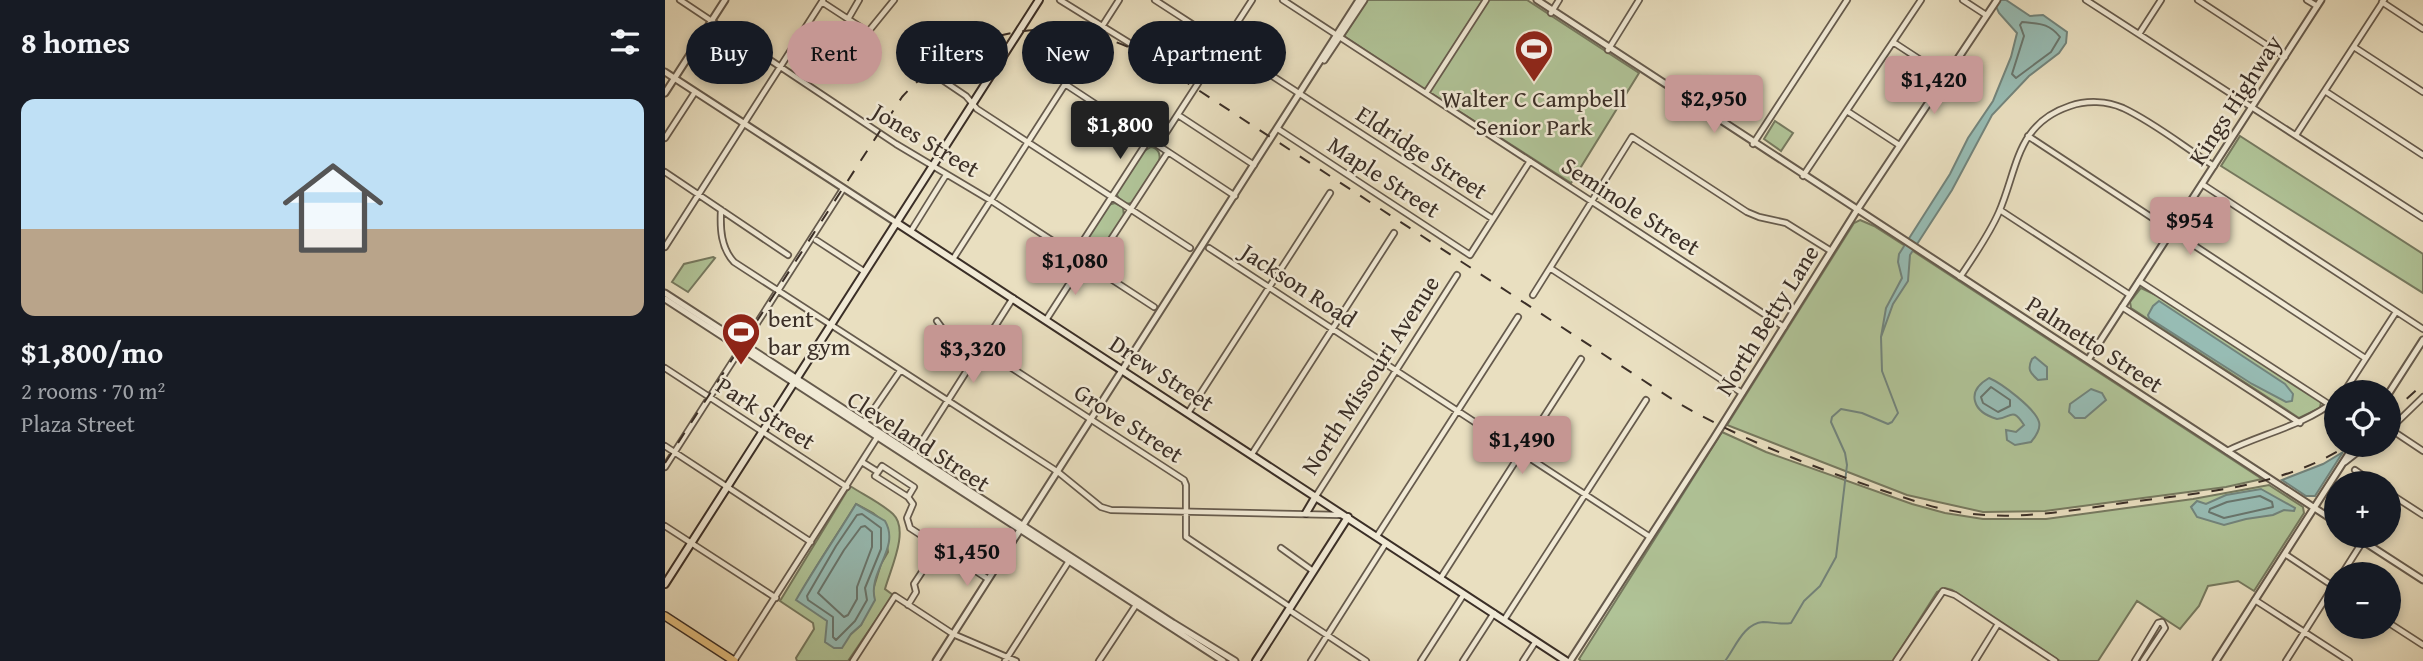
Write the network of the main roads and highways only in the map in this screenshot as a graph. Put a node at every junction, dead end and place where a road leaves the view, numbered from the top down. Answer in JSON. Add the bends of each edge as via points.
{"nodes":[{"id":1,"x":1036,"y":1,"type":"edge"},
{"id":2,"x":897,"y":223,"type":"junction"},
{"id":3,"x":1316,"y":496,"type":"junction"},
{"id":4,"x":1306,"y":513,"type":"road end"},
{"id":5,"x":1348,"y":517,"type":"junction"},
{"id":6,"x":665,"y":584,"type":"edge"},
{"id":7,"x":665,"y":616,"type":"edge"},
{"id":8,"x":734,"y":661,"type":"edge"},
{"id":9,"x":1256,"y":661,"type":"edge"},
{"id":10,"x":1568,"y":661,"type":"edge"}],
"edges":[{"from":1,"to":2,"type":"main road"},
{"from":2,"to":3,"type":"main road","name":"Drew Street"},
{"from":2,"to":6,"type":"main road"},
{"from":3,"to":4,"type":"main road"},
{"from":3,"to":5,"type":"main road","name":"Drew Street"},
{"from":5,"to":9,"type":"main road"},
{"from":5,"to":10,"type":"main road","name":"Drew Street"},
{"from":7,"to":8,"type":"main road"}]}
